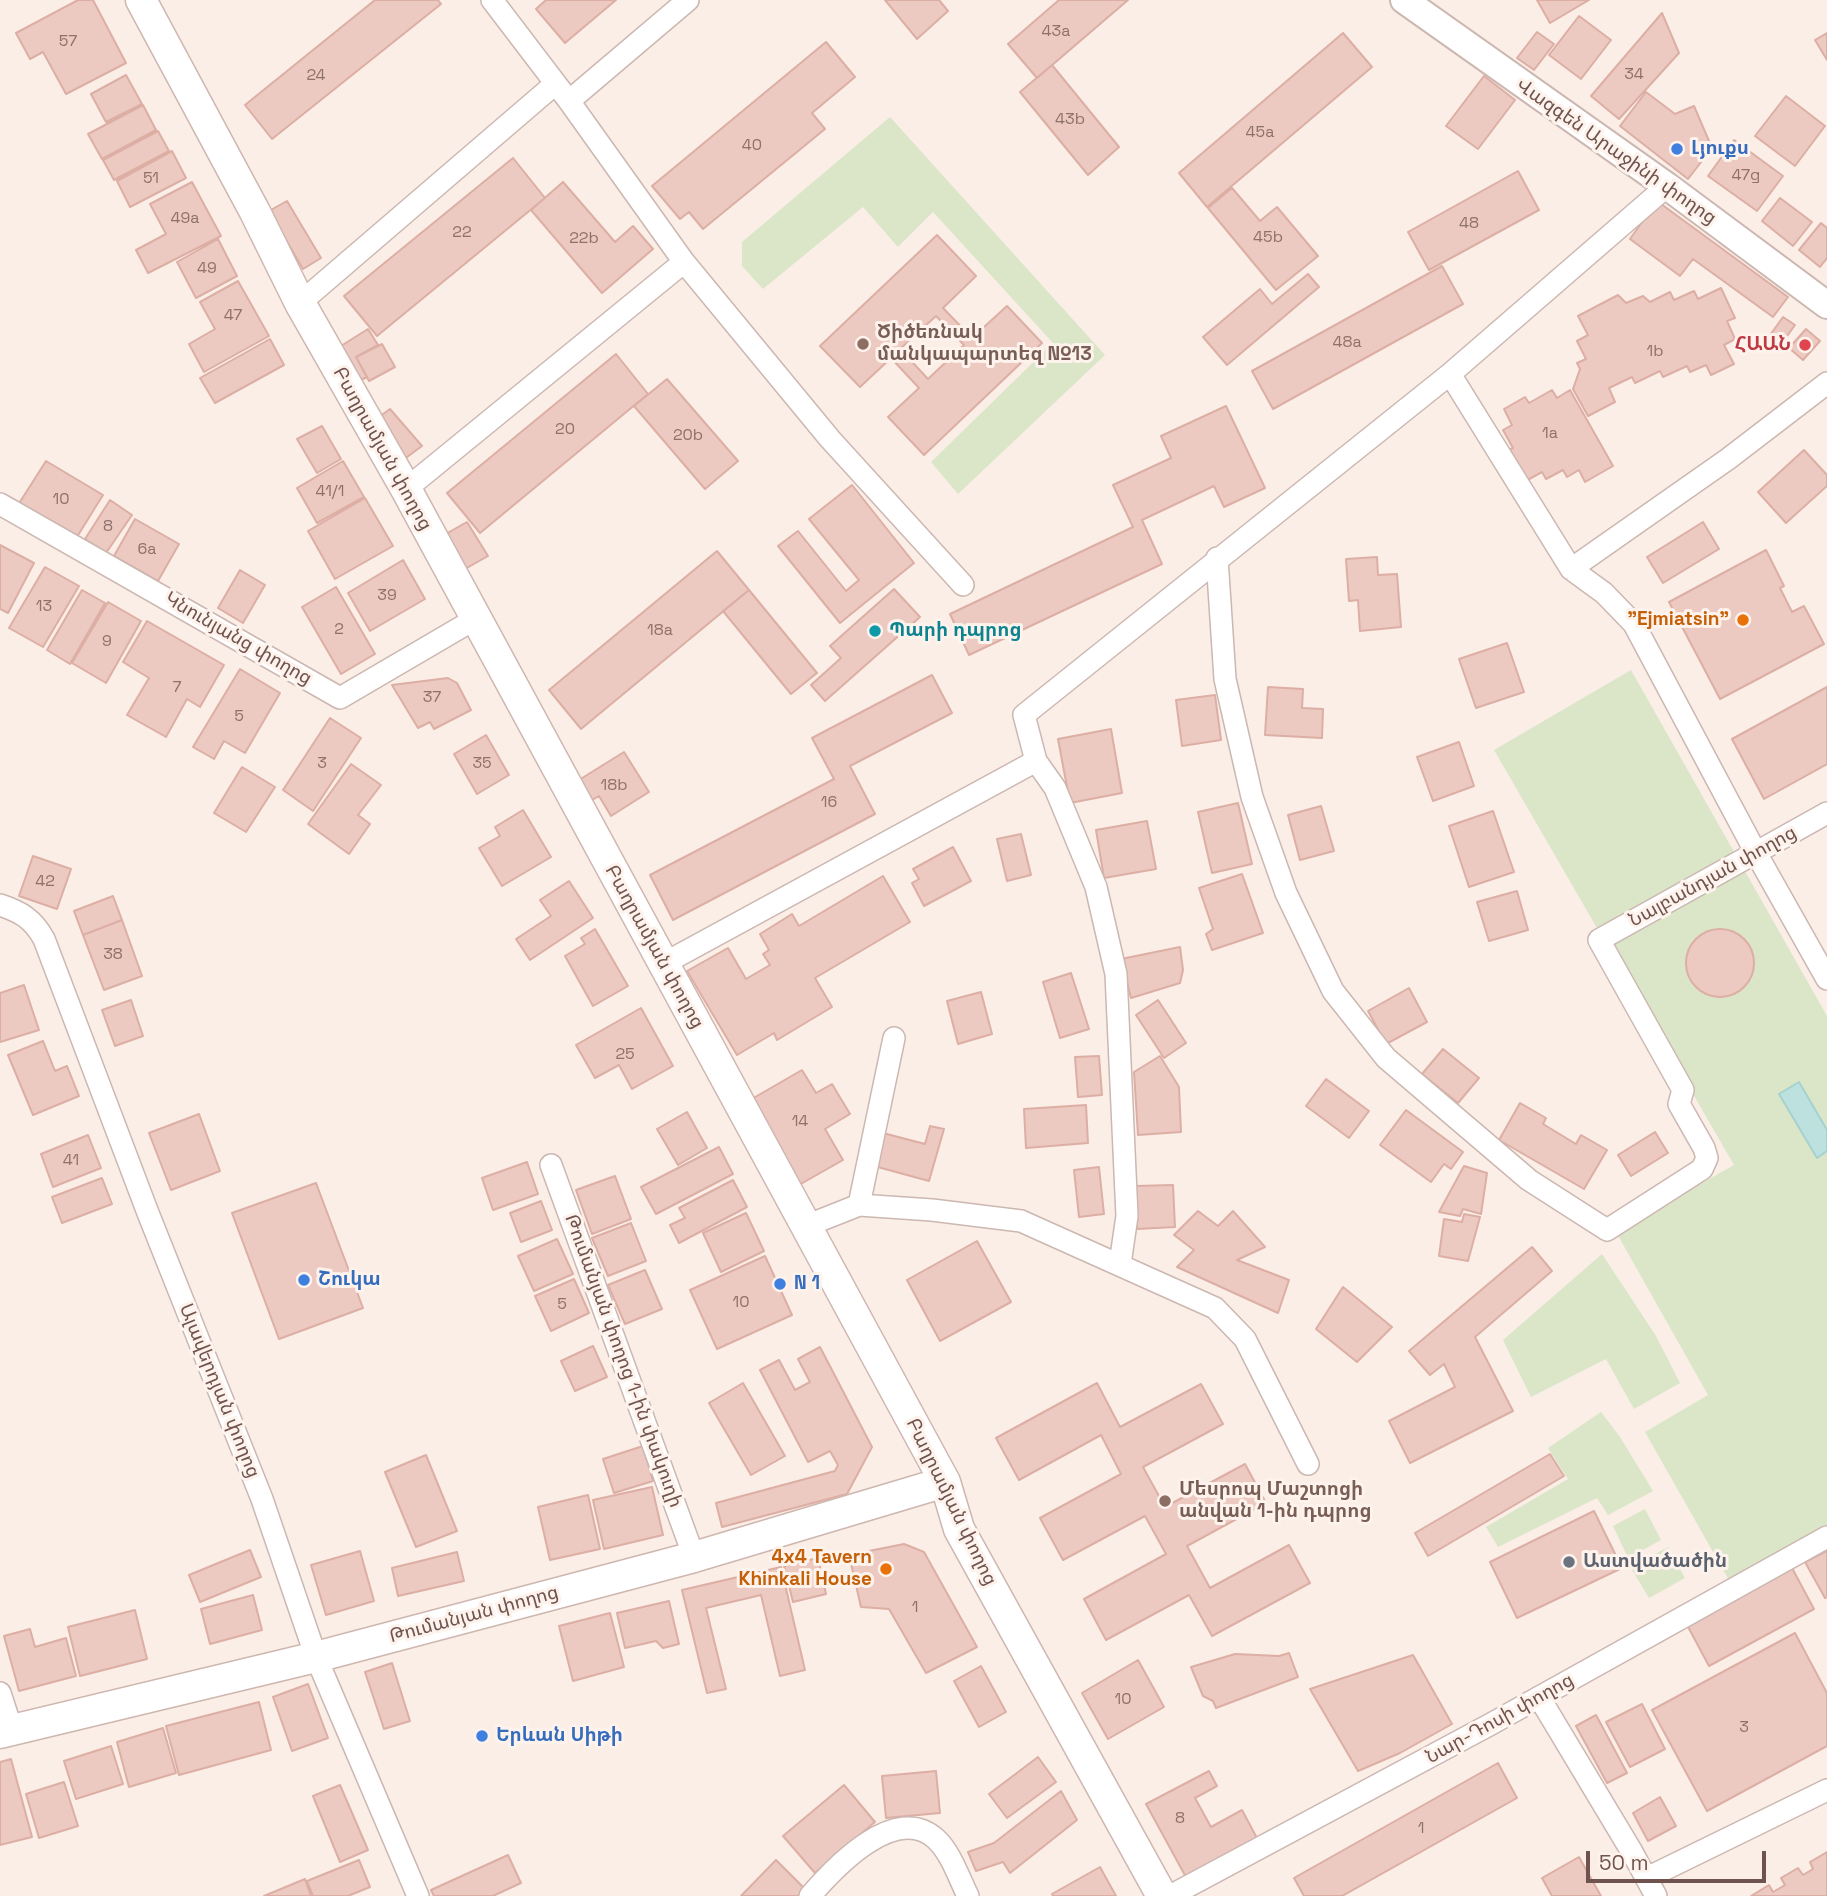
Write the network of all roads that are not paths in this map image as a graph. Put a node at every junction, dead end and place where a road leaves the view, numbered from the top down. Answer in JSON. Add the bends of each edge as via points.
{"nodes":[{"id":1,"x":141,"y":0,"type":"edge"},
{"id":2,"x":492,"y":0,"type":"edge"},
{"id":3,"x":688,"y":0,"type":"edge"},
{"id":4,"x":1404,"y":0,"type":"edge"},
{"id":5,"x":555,"y":84,"type":"junction"},
{"id":6,"x":569,"y":101,"type":"junction"},
{"id":7,"x":1667,"y":186,"type":"junction"},
{"id":8,"x":684,"y":262,"type":"junction"},
{"id":9,"x":300,"y":303,"type":"junction"},
{"id":10,"x":1827,"y":304,"type":"edge"},
{"id":11,"x":1450,"y":374,"type":"junction"},
{"id":12,"x":1827,"y":383,"type":"edge"},
{"id":13,"x":406,"y":489,"type":"junction"},
{"id":14,"x":0,"y":504,"type":"edge"},
{"id":15,"x":1217,"y":558,"type":"junction"},
{"id":16,"x":1571,"y":569,"type":"junction"},
{"id":17,"x":962,"y":585,"type":"dead end"},
{"id":18,"x":475,"y":619,"type":"junction"},
{"id":19,"x":1036,"y":761,"type":"junction"},
{"id":20,"x":1827,"y":813,"type":"edge"},
{"id":21,"x":1756,"y":853,"type":"junction"},
{"id":22,"x":0,"y":905,"type":"edge"},
{"id":23,"x":663,"y":964,"type":"junction"},
{"id":24,"x":1827,"y":979,"type":"edge"},
{"id":25,"x":894,"y":1038,"type":"dead end"},
{"id":26,"x":551,"y":1165,"type":"dead end"},
{"id":27,"x":859,"y":1205,"type":"junction"},
{"id":28,"x":806,"y":1226,"type":"junction"},
{"id":29,"x":1119,"y":1264,"type":"junction"},
{"id":30,"x":1308,"y":1464,"type":"dead end"},
{"id":31,"x":944,"y":1482,"type":"junction"},
{"id":32,"x":1827,"y":1537,"type":"edge"},
{"id":33,"x":694,"y":1557,"type":"junction"},
{"id":34,"x":316,"y":1657,"type":"junction"},
{"id":35,"x":0,"y":1693,"type":"edge"},
{"id":36,"x":1539,"y":1697,"type":"junction"},
{"id":37,"x":6,"y":1731,"type":"edge"},
{"id":38,"x":1827,"y":1790,"type":"edge"},
{"id":39,"x":1652,"y":1887,"type":"edge"},
{"id":40,"x":418,"y":1896,"type":"edge"},
{"id":41,"x":810,"y":1896,"type":"edge"},
{"id":42,"x":968,"y":1896,"type":"edge"},
{"id":43,"x":1162,"y":1896,"type":"edge"},
{"id":44,"x":1170,"y":1896,"type":"edge"}],
"edges":[{"from":1,"to":9,"type":"main road","name":"Բաղրամյան փողոց"},
{"from":2,"to":5,"type":"street"},
{"from":3,"to":6,"type":"street"},
{"from":4,"to":7,"type":"street","name":"Վազգեն Արաջինի փողոց"},
{"from":5,"to":6,"type":"street"},
{"from":5,"to":9,"type":"street"},
{"from":6,"to":8,"type":"street"},
{"from":7,"to":10,"type":"street","name":"Վազգեն Արաջինի փողոց"},
{"from":7,"to":11,"type":"street"},
{"from":8,"to":13,"type":"street"},
{"from":8,"to":17,"type":"street","via":[[830,439]]},
{"from":9,"to":13,"type":"main road","name":"Բաղրամյան փողոց"},
{"from":11,"to":15,"type":"street"},
{"from":11,"to":16,"type":"street"},
{"from":12,"to":16,"type":"street"},
{"from":13,"to":18,"type":"main road","name":"Բաղրամյան փողոց"},
{"from":14,"to":18,"type":"street","name":"Կնունյանց փողոց","via":[[340,698]]},
{"from":15,"to":19,"type":"street","via":[[1024,715]]},
{"from":15,"to":21,"type":"street","name":"Նալբանդյան փողոց","via":[[1225,679],[1252,797],[1286,893],[1333,991],[1386,1058],[1529,1180],[1607,1230],[1706,1164],[1705,1150],[1678,1104],[1683,1090],[1599,940]]},
{"from":16,"to":21,"type":"street","via":[[1604,593],[1634,624]]},
{"from":18,"to":23,"type":"main road","name":"Բաղրամյան փողոց"},
{"from":19,"to":23,"type":"street"},
{"from":19,"to":29,"type":"street","via":[[1055,788],[1096,887],[1116,974],[1127,1216]]},
{"from":20,"to":21,"type":"street","name":"Նալբանդյան փողոց"},
{"from":21,"to":24,"type":"street"},
{"from":22,"to":34,"type":"street","name":"Ալավերդյան փողոց","via":[[23,913],[44,939],[262,1499]]},
{"from":23,"to":28,"type":"main road","name":"Բաղրամյան փողոց"},
{"from":25,"to":27,"type":"street"},
{"from":26,"to":33,"type":"street","name":"Թումանյան փողոց 1-ին փակուղի"},
{"from":27,"to":28,"type":"street"},
{"from":27,"to":29,"type":"street","via":[[1021,1221]]},
{"from":28,"to":31,"type":"main road","name":"Բաղրամյան փողոց"},
{"from":29,"to":30,"type":"street","via":[[1215,1308],[1245,1339]]},
{"from":31,"to":33,"type":"main road","name":"Թումանյան փողոց"},
{"from":31,"to":43,"type":"main road","name":"Բաղրամյան փողոց","via":[[959,1529]]},
{"from":32,"to":36,"type":"street","name":"Նար-Դոսի փողոց"},
{"from":33,"to":34,"type":"main road","name":"Թումանյան փողոց"},
{"from":34,"to":37,"type":"main road","name":"Թումանյան փողոց"},
{"from":34,"to":40,"type":"street","name":"Ալավերդյան փողոց"},
{"from":35,"to":37,"type":"street"},
{"from":36,"to":39,"type":"street"},
{"from":36,"to":44,"type":"street","name":"Նար-Դոսի փողոց"},
{"from":38,"to":39,"type":"street"},
{"from":41,"to":42,"type":"street","via":[[846,1858],[902,1827],[937,1840]]}]}
